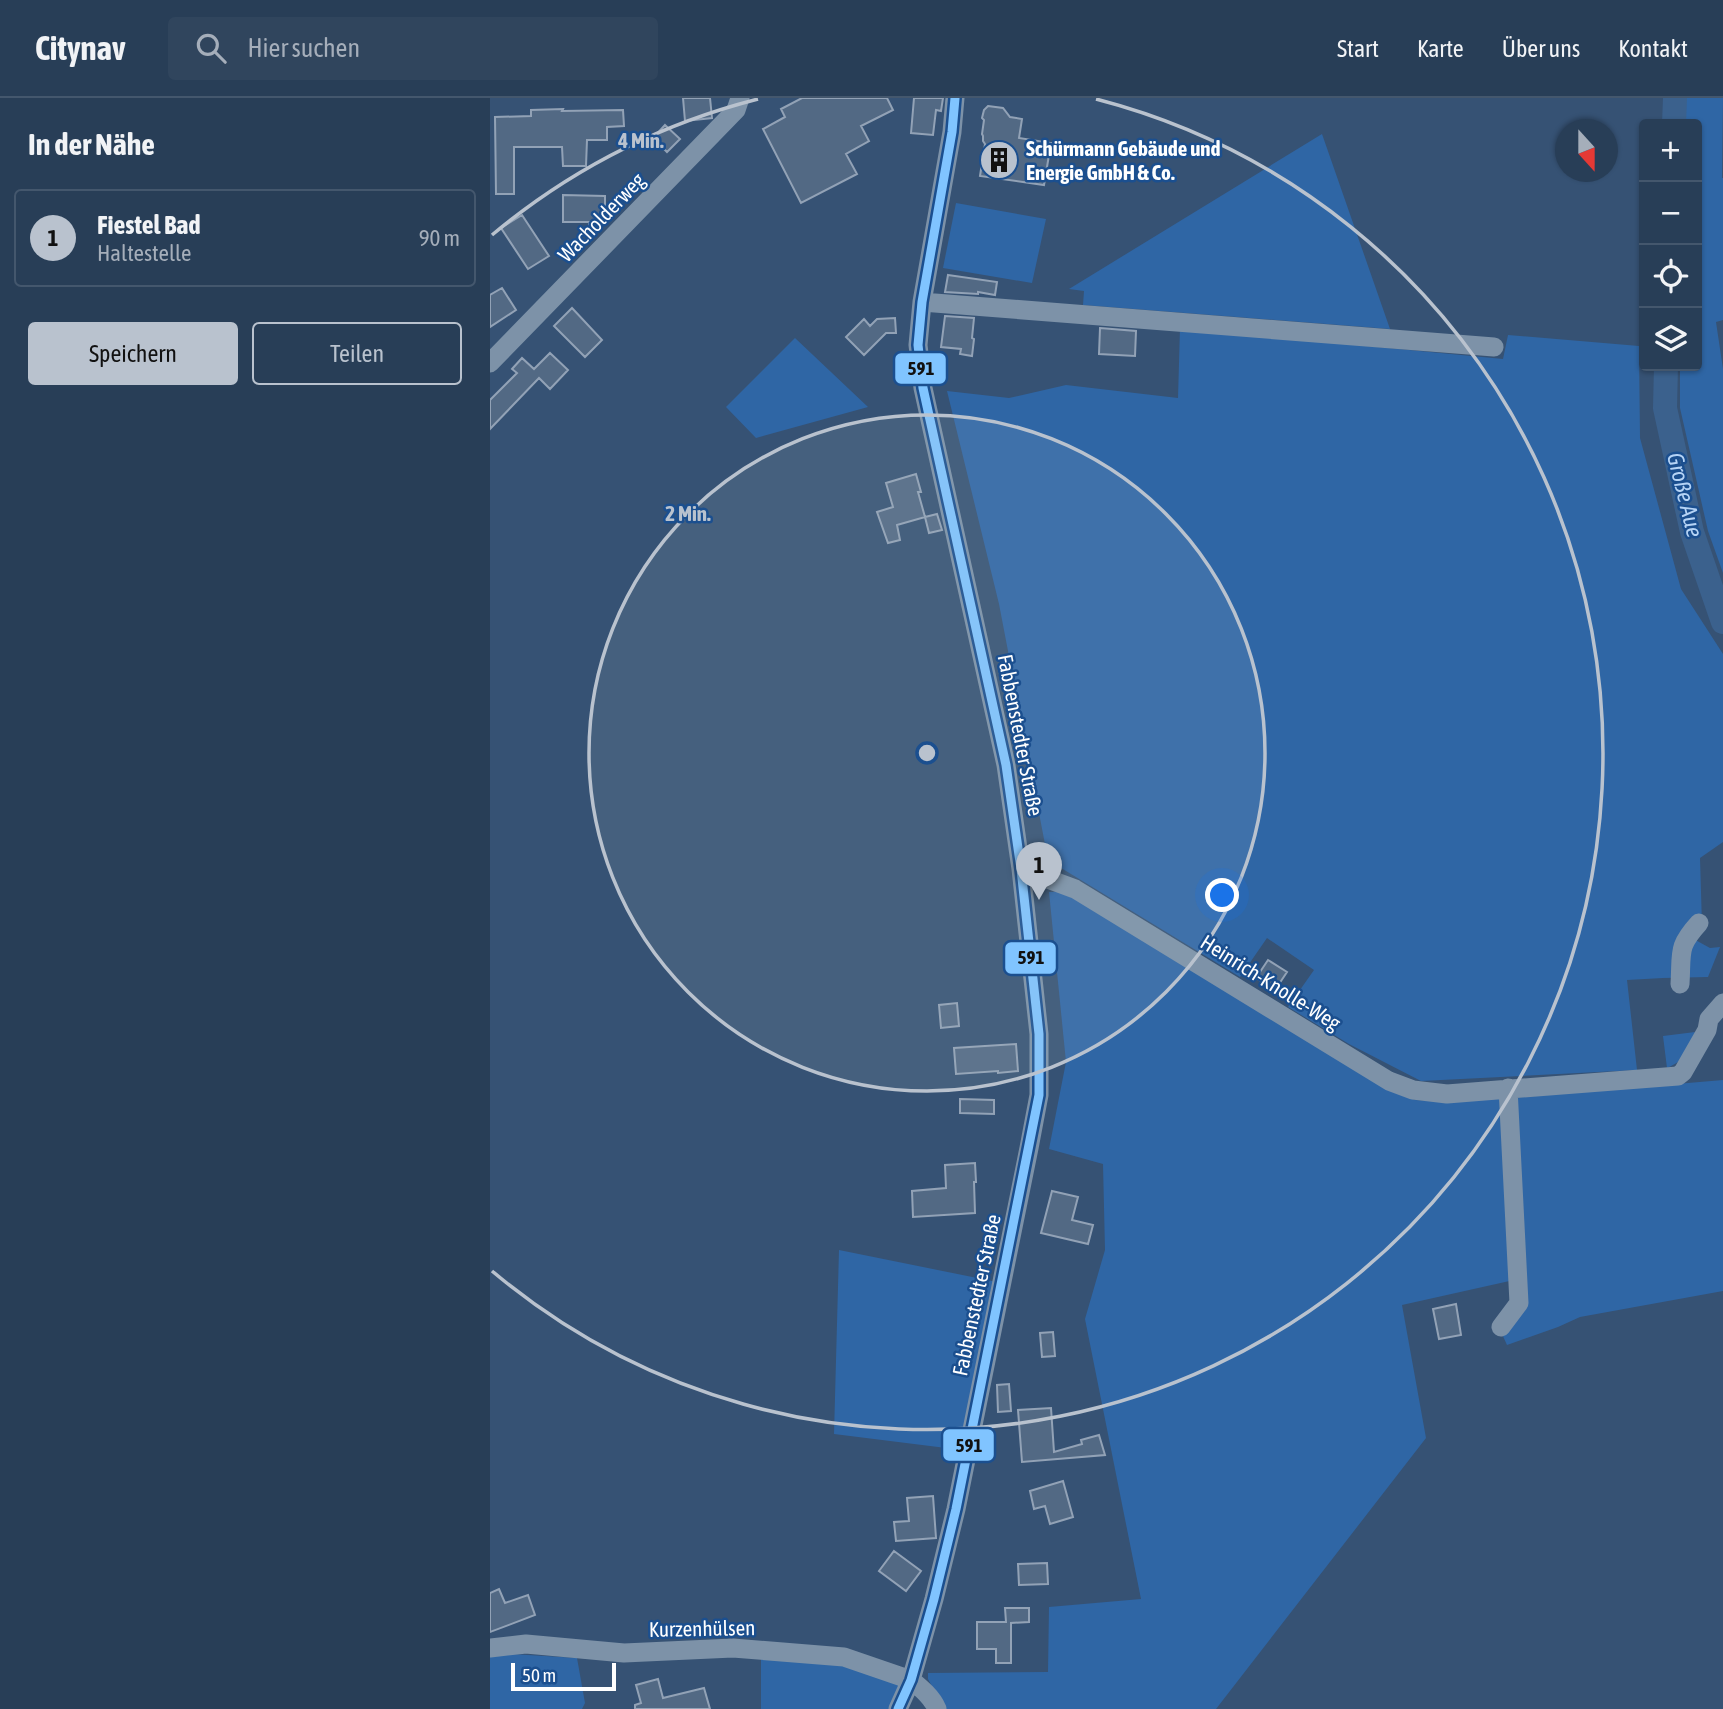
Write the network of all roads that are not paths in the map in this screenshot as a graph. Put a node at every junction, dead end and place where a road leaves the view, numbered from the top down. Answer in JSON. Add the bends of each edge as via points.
{"nodes":[{"id":1,"x":740,"y":98,"type":"edge"},
{"id":2,"x":955,"y":98,"type":"edge"},
{"id":3,"x":922,"y":302,"type":"junction"},
{"id":4,"x":1494,"y":347,"type":"dead end"},
{"id":5,"x":490,"y":363,"type":"edge"},
{"id":6,"x":1021,"y":869,"type":"junction"},
{"id":7,"x":1699,"y":923,"type":"dead end"},
{"id":8,"x":1680,"y":984,"type":"dead end"},
{"id":9,"x":1723,"y":1003,"type":"edge"},
{"id":10,"x":1508,"y":1088,"type":"junction"},
{"id":11,"x":1501,"y":1327,"type":"dead end"},
{"id":12,"x":490,"y":1648,"type":"edge"},
{"id":13,"x":911,"y":1680,"type":"junction"},
{"id":14,"x":898,"y":1709,"type":"edge"},
{"id":15,"x":937,"y":1709,"type":"edge"}],
"edges":[{"from":1,"to":5,"type":"street","name":"Wacholderweg","via":[[736,110]]},
{"from":2,"to":3,"type":"street","name":"Fabbenstedter Straße"},
{"from":3,"to":4,"type":"street"},
{"from":3,"to":6,"type":"street","name":"Fabbenstedter Straße","via":[[918,345],[923,388],[1006,765]]},
{"from":6,"to":10,"type":"street","name":"Heinrich-Knolle-Weg","via":[[1076,889],[1389,1081],[1413,1090],[1447,1094]]},
{"from":6,"to":13,"type":"street","name":"Fabbenstedter Straße","via":[[1039,1034],[1039,1095],[956,1509]]},
{"from":7,"to":8,"type":"street","via":[[1682,945]]},
{"from":9,"to":10,"type":"street","name":"Heinrich-Knolle-Weg","via":[[1709,1018],[1707,1030],[1678,1076]]},
{"from":10,"to":11,"type":"street","via":[[1519,1303]]},
{"from":12,"to":13,"type":"street","name":"Kurzenhülsen","via":[[526,1644],[624,1653],[733,1647],[844,1657]]},
{"from":13,"to":14,"type":"street","name":"Fabbenstedter Straße"},
{"from":13,"to":15,"type":"street"}]}
